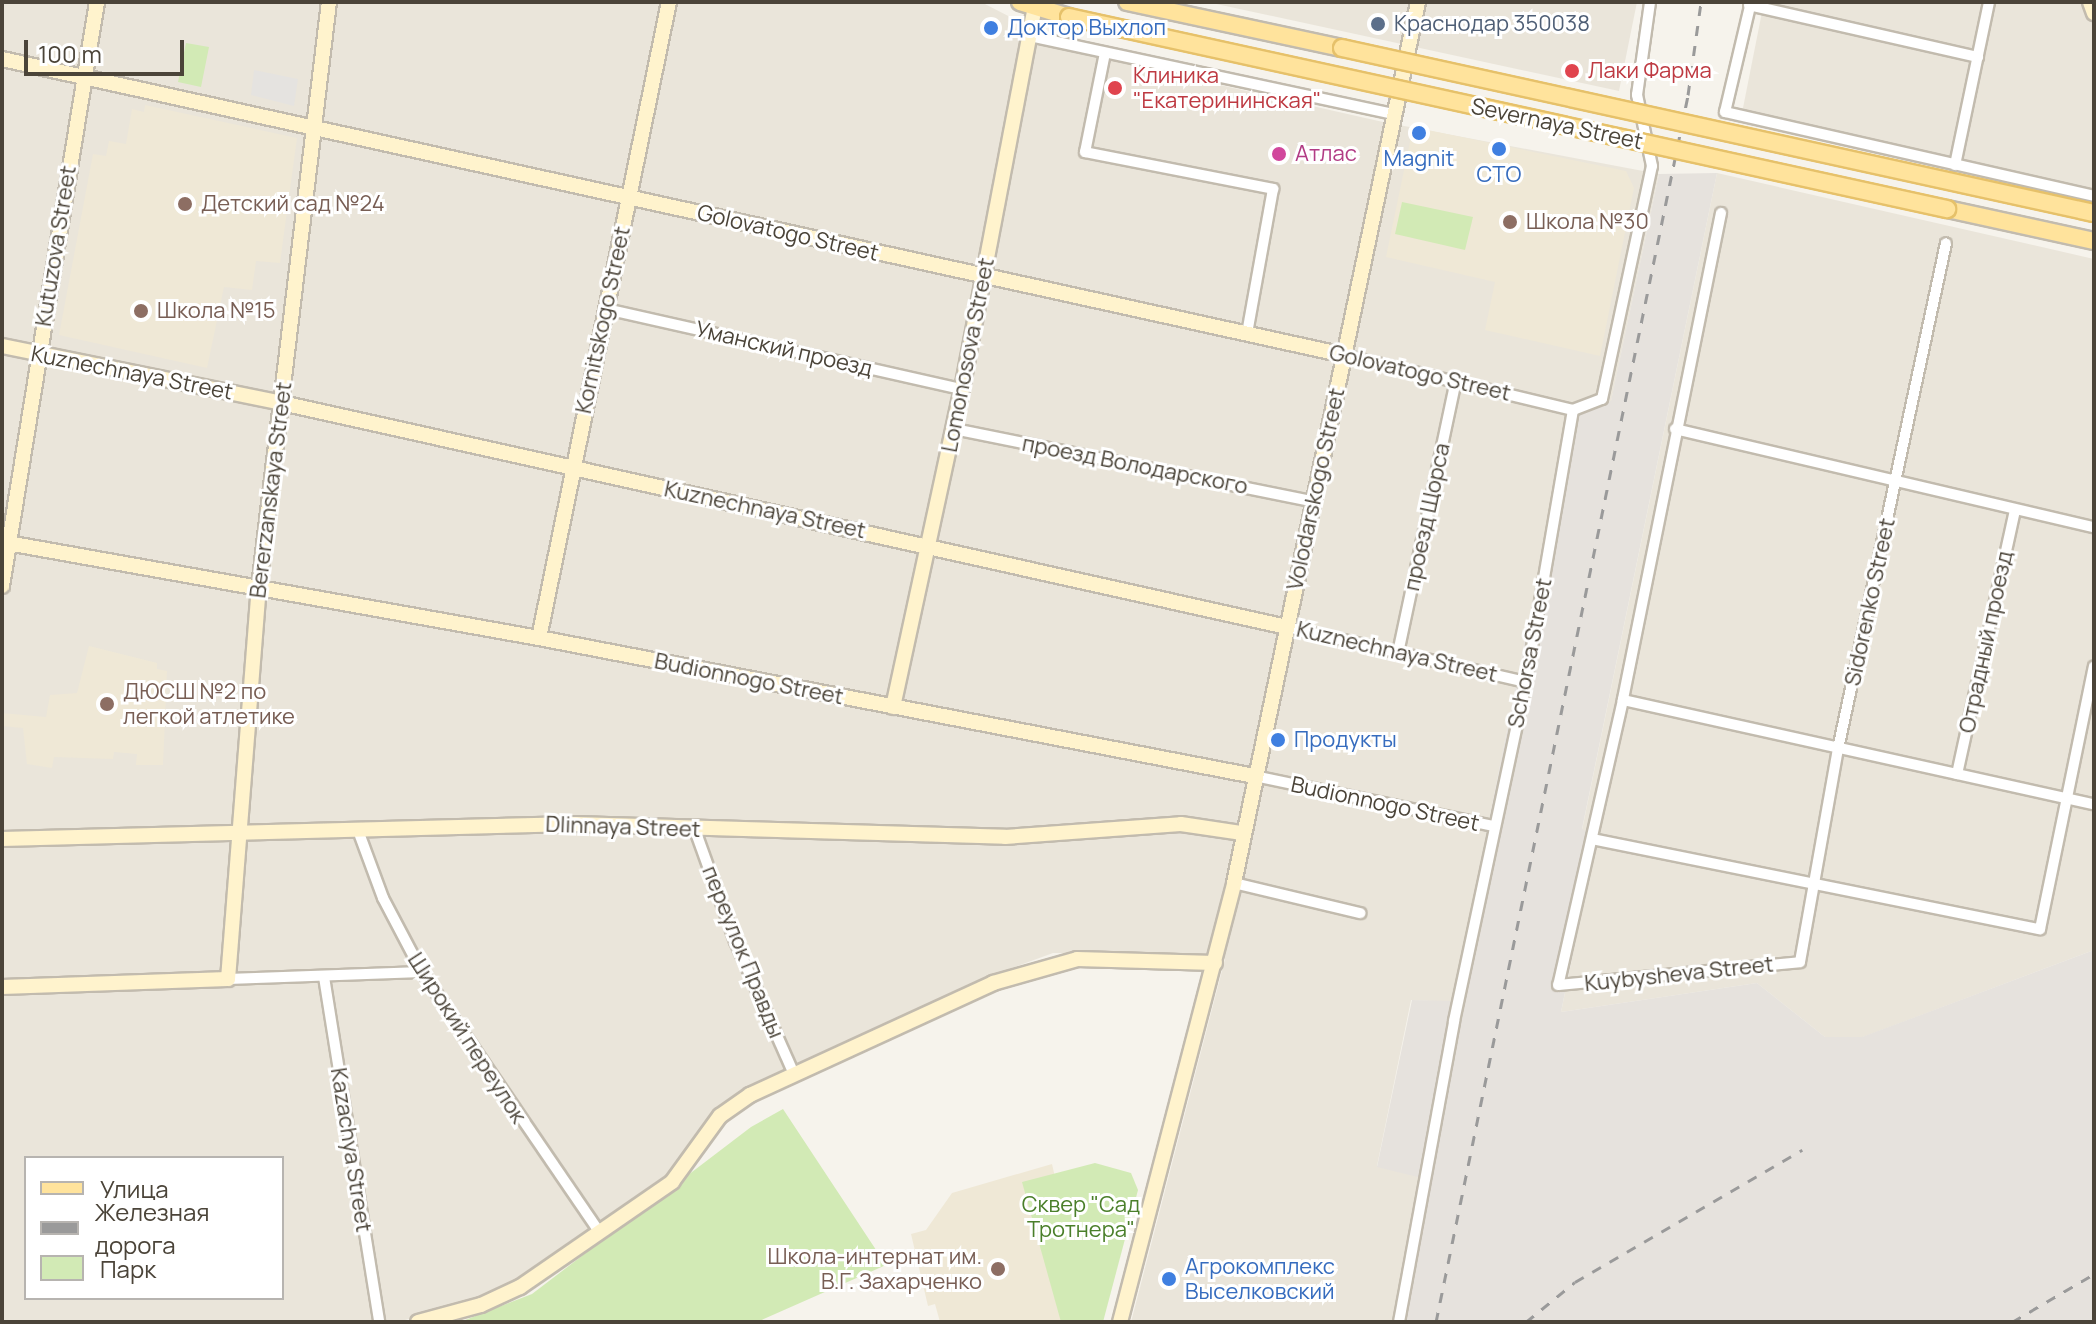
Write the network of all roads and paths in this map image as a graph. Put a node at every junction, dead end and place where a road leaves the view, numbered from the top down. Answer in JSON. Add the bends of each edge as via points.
{"nodes":[{"id":1,"x":97,"y":2,"type":"edge"},
{"id":2,"x":329,"y":2,"type":"edge"},
{"id":3,"x":669,"y":2,"type":"edge"},
{"id":4,"x":1127,"y":2,"type":"edge"},
{"id":5,"x":1418,"y":2,"type":"edge"},
{"id":6,"x":1650,"y":2,"type":"edge"},
{"id":7,"x":1989,"y":2,"type":"edge"},
{"id":8,"x":2090,"y":2,"type":"edge"},
{"id":9,"x":1031,"y":4,"type":"edge"},
{"id":10,"x":1750,"y":4,"type":"edge"},
{"id":11,"x":2094,"y":13,"type":"edge"},
{"id":12,"x":1029,"y":36,"type":"junction"},
{"id":13,"x":1105,"y":53,"type":"junction"},
{"id":14,"x":1978,"y":57,"type":"junction"},
{"id":15,"x":2,"y":59,"type":"edge"},
{"id":16,"x":83,"y":80,"type":"junction"},
{"id":17,"x":1394,"y":114,"type":"junction"},
{"id":18,"x":314,"y":129,"type":"junction"},
{"id":19,"x":1955,"y":165,"type":"junction"},
{"id":20,"x":2094,"y":196,"type":"edge"},
{"id":21,"x":629,"y":197,"type":"junction"},
{"id":22,"x":1721,"y":213,"type":"dead end"},
{"id":23,"x":2094,"y":213,"type":"edge"},
{"id":24,"x":2094,"y":241,"type":"edge"},
{"id":25,"x":1946,"y":243,"type":"dead end"},
{"id":26,"x":984,"y":276,"type":"junction"},
{"id":27,"x":606,"y":309,"type":"junction"},
{"id":28,"x":1247,"y":334,"type":"junction"},
{"id":29,"x":2,"y":346,"type":"edge"},
{"id":30,"x":39,"y":355,"type":"junction"},
{"id":31,"x":1344,"y":355,"type":"junction"},
{"id":32,"x":1456,"y":381,"type":"junction"},
{"id":33,"x":962,"y":389,"type":"junction"},
{"id":34,"x":282,"y":403,"type":"junction"},
{"id":35,"x":1573,"y":410,"type":"junction"},
{"id":36,"x":954,"y":429,"type":"junction"},
{"id":37,"x":1675,"y":429,"type":"junction"},
{"id":38,"x":572,"y":468,"type":"junction"},
{"id":39,"x":1896,"y":482,"type":"junction"},
{"id":40,"x":1315,"y":502,"type":"junction"},
{"id":41,"x":2015,"y":510,"type":"junction"},
{"id":42,"x":2094,"y":527,"type":"edge"},
{"id":43,"x":6,"y":543,"type":"edge"},
{"id":44,"x":930,"y":547,"type":"junction"},
{"id":45,"x":2,"y":586,"type":"edge"},
{"id":46,"x":259,"y":587,"type":"junction"},
{"id":47,"x":1287,"y":627,"type":"junction"},
{"id":48,"x":539,"y":638,"type":"junction"},
{"id":49,"x":1398,"y":653,"type":"junction"},
{"id":50,"x":2094,"y":667,"type":"edge"},
{"id":51,"x":1526,"y":682,"type":"junction"},
{"id":52,"x":1623,"y":700,"type":"junction"},
{"id":53,"x":893,"y":707,"type":"junction"},
{"id":54,"x":1838,"y":749,"type":"junction"},
{"id":55,"x":1957,"y":774,"type":"junction"},
{"id":56,"x":1254,"y":776,"type":"junction"},
{"id":57,"x":2068,"y":798,"type":"junction"},
{"id":58,"x":2094,"y":804,"type":"edge"},
{"id":59,"x":1494,"y":826,"type":"junction"},
{"id":60,"x":695,"y":830,"type":"junction"},
{"id":61,"x":359,"y":833,"type":"junction"},
{"id":62,"x":1242,"y":833,"type":"junction"},
{"id":63,"x":238,"y":835,"type":"junction"},
{"id":64,"x":2,"y":839,"type":"edge"},
{"id":65,"x":1592,"y":839,"type":"junction"},
{"id":66,"x":1234,"y":883,"type":"junction"},
{"id":67,"x":1812,"y":883,"type":"junction"},
{"id":68,"x":1360,"y":913,"type":"dead end"},
{"id":69,"x":1800,"y":962,"type":"joint"},
{"id":70,"x":1215,"y":963,"type":"junction"},
{"id":71,"x":422,"y":972,"type":"junction"},
{"id":72,"x":324,"y":977,"type":"junction"},
{"id":73,"x":228,"y":979,"type":"junction"},
{"id":74,"x":2,"y":987,"type":"edge"},
{"id":75,"x":794,"y":1074,"type":"junction"},
{"id":76,"x":597,"y":1229,"type":"junction"},
{"id":77,"x":379,"y":1322,"type":"edge"},
{"id":78,"x":418,"y":1322,"type":"edge"},
{"id":79,"x":1120,"y":1322,"type":"edge"},
{"id":80,"x":1399,"y":1322,"type":"edge"}],
"edges":[{"from":1,"to":16,"type":"street","name":"Kutuzova Street"},
{"from":2,"to":18,"type":"street","name":"Bererzanskaya Street"},
{"from":3,"to":21,"type":"street","name":"Kornitskogo Street"},
{"from":4,"to":23,"type":"main road","name":"Severnaya Street","bridge":true},
{"from":5,"to":17,"type":"street","name":"Volodarskogo Street"},
{"from":6,"to":35,"type":"street","via":[[1637,95],[1652,166],[1602,399]]},
{"from":7,"to":14,"type":"street"},
{"from":8,"to":11,"type":"street"},
{"from":9,"to":12,"type":"street","name":"Lomonosova Street"},
{"from":9,"to":24,"type":"main road","name":"Severnaya Street","bridge":true,"via":[[1069,17]]},
{"from":10,"to":14,"type":"street"},
{"from":10,"to":19,"type":"street","via":[[1725,112]]},
{"from":12,"to":13,"type":"street"},
{"from":12,"to":26,"type":"street","name":"Lomonosova Street"},
{"from":13,"to":17,"type":"street"},
{"from":13,"to":28,"type":"street","via":[[1085,152],[1273,189]]},
{"from":14,"to":19,"type":"street"},
{"from":15,"to":16,"type":"street","name":"Golovatogo Street"},
{"from":16,"to":18,"type":"street","name":"Golovatogo Street"},
{"from":16,"to":30,"type":"street","name":"Kutuzova Street"},
{"from":17,"to":31,"type":"street","name":"Volodarskogo Street"},
{"from":18,"to":21,"type":"street","name":"Golovatogo Street"},
{"from":18,"to":34,"type":"street","name":"Bererzanskaya Street"},
{"from":19,"to":20,"type":"street"},
{"from":21,"to":26,"type":"street","name":"Golovatogo Street"},
{"from":21,"to":27,"type":"street","name":"Kornitskogo Street"},
{"from":22,"to":37,"type":"street"},
{"from":25,"to":39,"type":"street","name":"Sidorenko Street"},
{"from":26,"to":28,"type":"street","name":"Golovatogo Street"},
{"from":26,"to":33,"type":"street","name":"Lomonosova Street"},
{"from":27,"to":33,"type":"street","name":"Уманский проезд"},
{"from":27,"to":38,"type":"street","name":"Kornitskogo Street"},
{"from":28,"to":31,"type":"street","name":"Golovatogo Street"},
{"from":29,"to":30,"type":"street","name":"Kuznechnaya Street"},
{"from":30,"to":34,"type":"street","name":"Kuznechnaya Street"},
{"from":30,"to":43,"type":"street","name":"Kutuzova Street"},
{"from":31,"to":32,"type":"street","name":"Golovatogo Street"},
{"from":31,"to":40,"type":"street","name":"Volodarskogo Street"},
{"from":32,"to":35,"type":"street","name":"Golovatogo Street"},
{"from":32,"to":49,"type":"street","name":"проезд Щорса"},
{"from":33,"to":36,"type":"street","name":"Lomonosova Street"},
{"from":34,"to":38,"type":"street","name":"Kuznechnaya Street"},
{"from":34,"to":46,"type":"street","name":"Bererzanskaya Street"},
{"from":35,"to":51,"type":"street","name":"Schorsa Street"},
{"from":36,"to":40,"type":"street","name":"проезд Володарского"},
{"from":36,"to":44,"type":"street","name":"Lomonosova Street"},
{"from":37,"to":39,"type":"street"},
{"from":37,"to":52,"type":"street"},
{"from":38,"to":44,"type":"street","name":"Kuznechnaya Street"},
{"from":38,"to":48,"type":"street","name":"Kornitskogo Street"},
{"from":39,"to":41,"type":"street"},
{"from":39,"to":54,"type":"street","name":"Sidorenko Street"},
{"from":40,"to":47,"type":"street","name":"Volodarskogo Street"},
{"from":41,"to":42,"type":"street"},
{"from":41,"to":55,"type":"street","name":"Отрадный проезд"},
{"from":43,"to":45,"type":"street","name":"Kutuzova Street"},
{"from":43,"to":46,"type":"street","name":"Budionnogo Street"},
{"from":44,"to":47,"type":"street","name":"Kuznechnaya Street"},
{"from":44,"to":53,"type":"street","name":"Lomonosova Street"},
{"from":46,"to":48,"type":"street","name":"Budionnogo Street"},
{"from":46,"to":63,"type":"street","name":"Bererzanskaya Street"},
{"from":47,"to":49,"type":"street","name":"Kuznechnaya Street"},
{"from":47,"to":56,"type":"street","name":"Volodarskogo Street"},
{"from":48,"to":53,"type":"street","name":"Budionnogo Street"},
{"from":49,"to":51,"type":"street","name":"Kuznechnaya Street"},
{"from":50,"to":57,"type":"street"},
{"from":51,"to":59,"type":"street","name":"Schorsa Street"},
{"from":52,"to":54,"type":"street"},
{"from":52,"to":65,"type":"street"},
{"from":53,"to":56,"type":"street","name":"Budionnogo Street"},
{"from":54,"to":55,"type":"street"},
{"from":54,"to":67,"type":"street","name":"Sidorenko Street"},
{"from":55,"to":57,"type":"street"},
{"from":56,"to":59,"type":"street","name":"Budionnogo Street"},
{"from":56,"to":62,"type":"street","name":"Volodarskogo Street"},
{"from":57,"to":58,"type":"street"},
{"from":57,"to":67,"type":"street","via":[[2040,929]]},
{"from":59,"to":80,"type":"street","name":"Schorsa Street"},
{"from":60,"to":61,"type":"street","name":"Dlinnaya Street","via":[[531,824]]},
{"from":60,"to":62,"type":"street","name":"Dlinnaya Street","via":[[1005,837],[1181,824]]},
{"from":60,"to":75,"type":"street","name":"переулок Правды","via":[[735,941]]},
{"from":61,"to":63,"type":"street","name":"Dlinnaya Street"},
{"from":61,"to":71,"type":"street","name":"Широкий переулок","via":[[383,898]]},
{"from":62,"to":66,"type":"street","name":"Volodarskogo Street"},
{"from":63,"to":64,"type":"street","name":"Dlinnaya Street"},
{"from":63,"to":73,"type":"street","name":"Bererzanskaya Street"},
{"from":65,"to":67,"type":"street"},
{"from":65,"to":69,"type":"street","name":"Kuybysheva Street","via":[[1558,985]]},
{"from":66,"to":68,"type":"street"},
{"from":66,"to":70,"type":"street","name":"Volodarskogo Street"},
{"from":67,"to":69,"type":"street","name":"Sidorenko Street"},
{"from":70,"to":75,"type":"street","via":[[1055,962],[993,983]]},
{"from":70,"to":79,"type":"street","name":"Volodarskogo Street"},
{"from":71,"to":72,"type":"street"},
{"from":71,"to":76,"type":"street","name":"Широкий переулок"},
{"from":72,"to":73,"type":"street"},
{"from":72,"to":77,"type":"street","name":"Kazachya Street"},
{"from":73,"to":74,"type":"street"},
{"from":75,"to":76,"type":"street","via":[[720,1116],[672,1182]]},
{"from":76,"to":78,"type":"street","via":[[520,1287],[481,1305]]}]}
